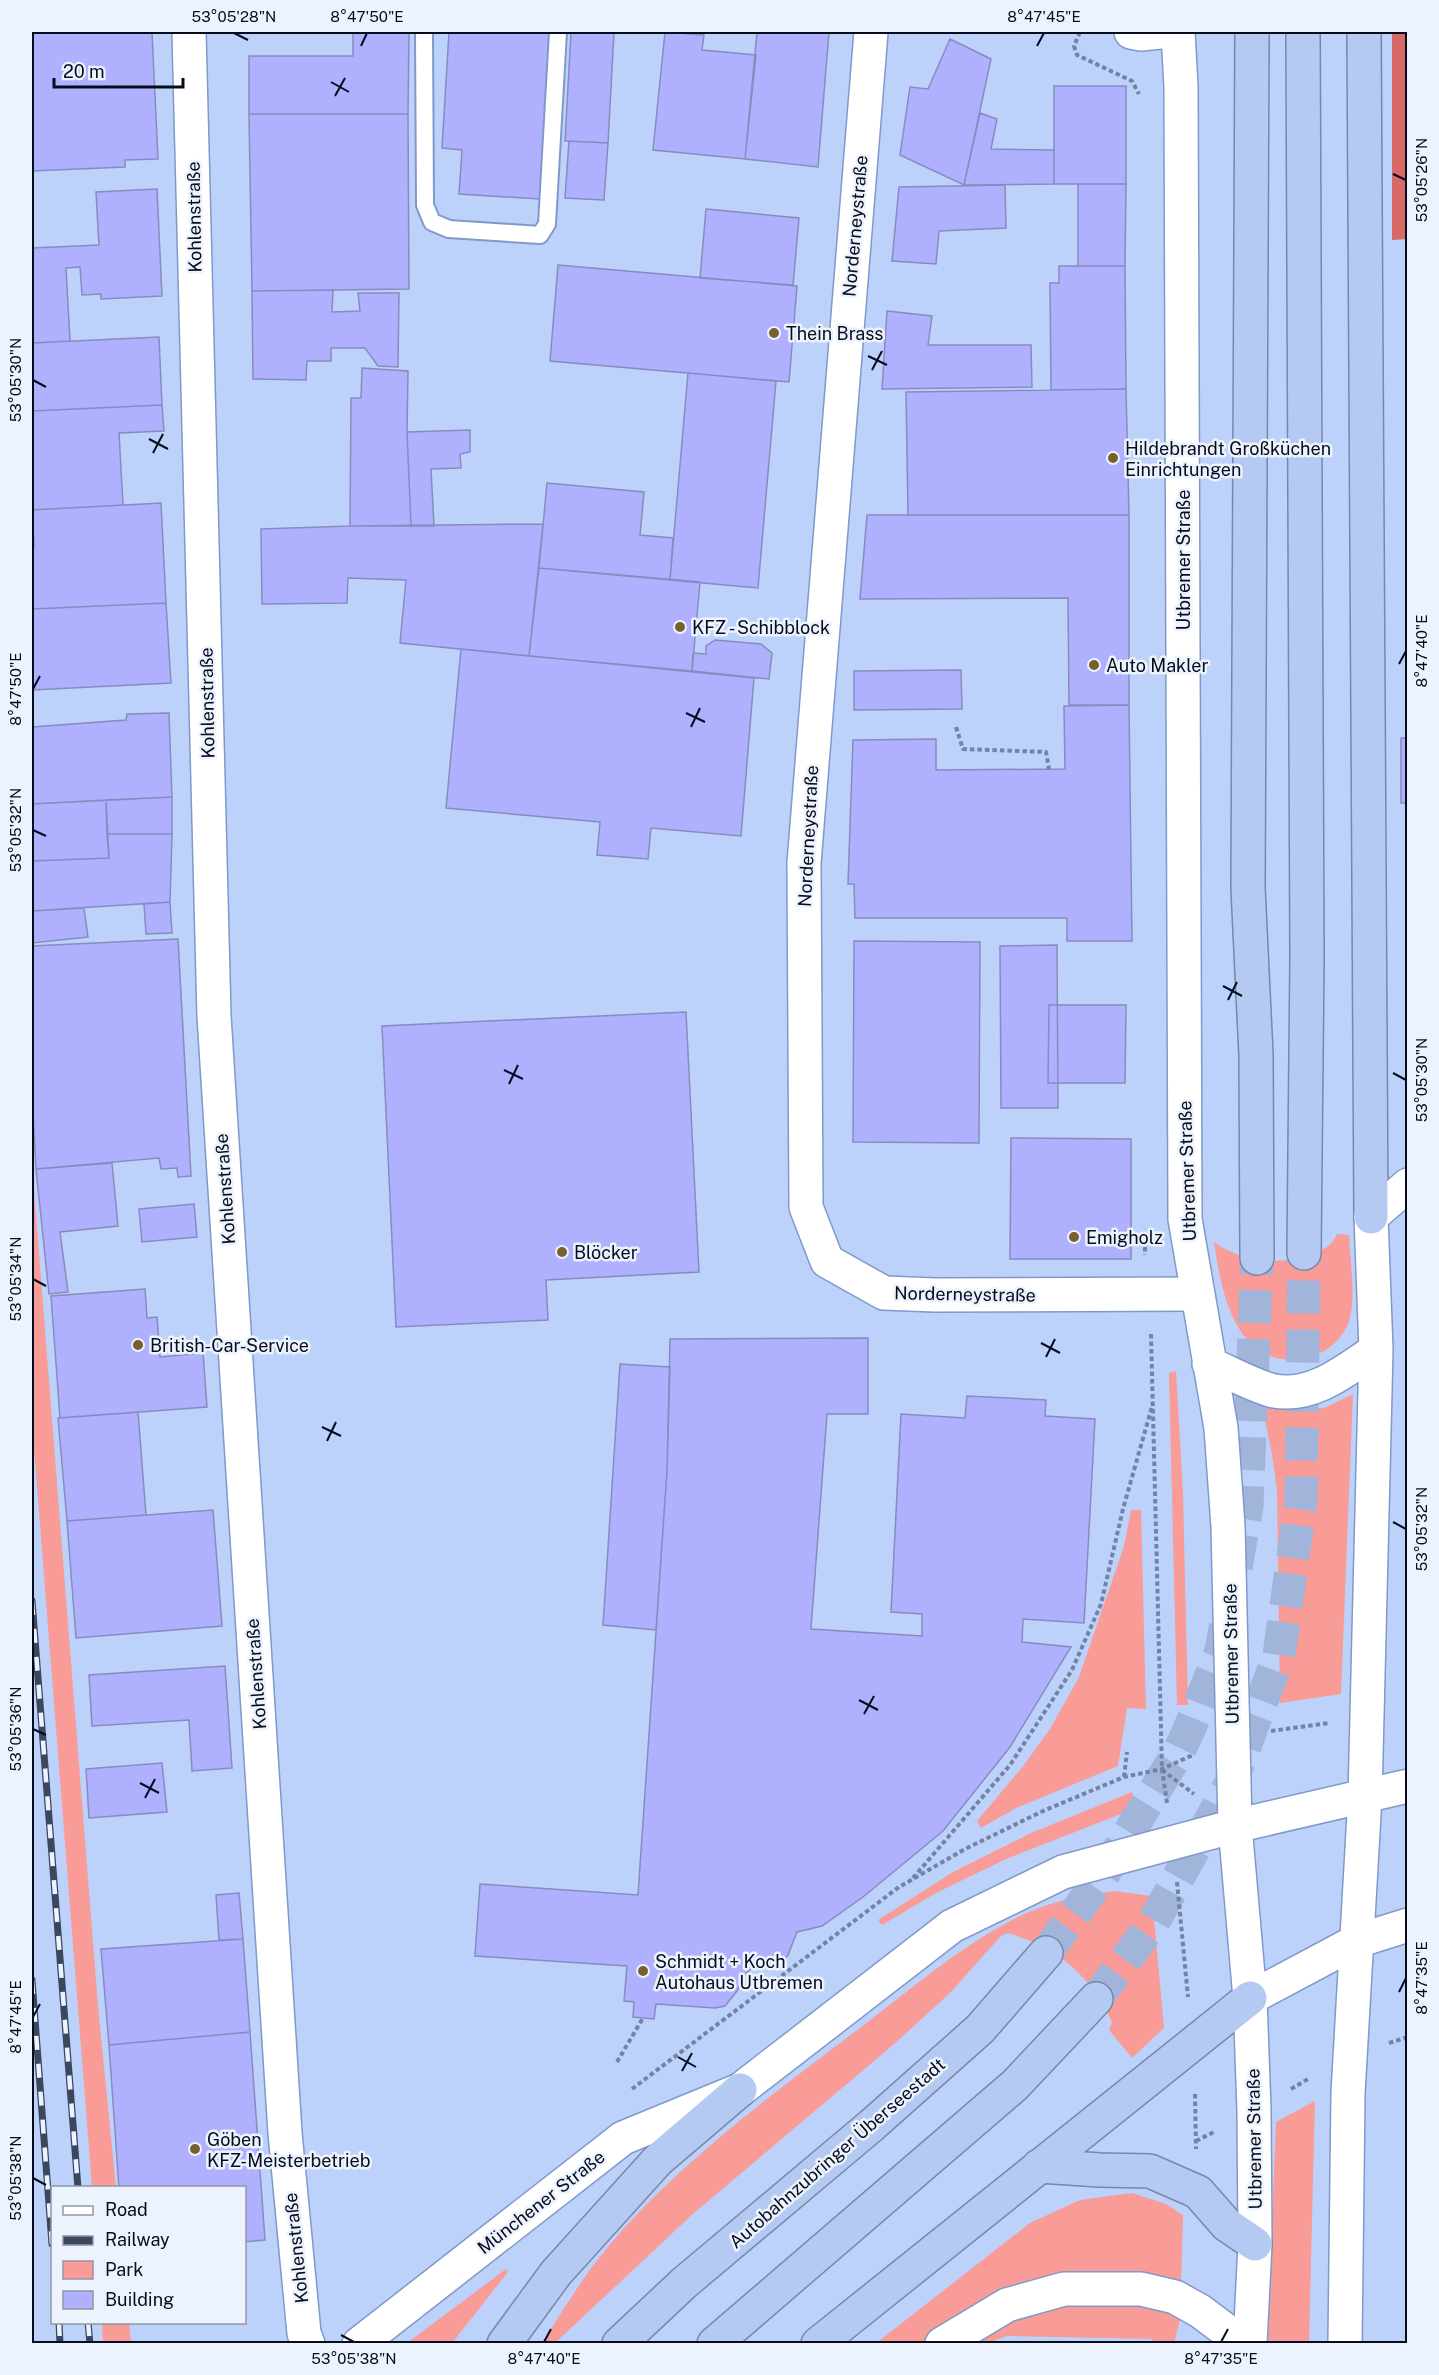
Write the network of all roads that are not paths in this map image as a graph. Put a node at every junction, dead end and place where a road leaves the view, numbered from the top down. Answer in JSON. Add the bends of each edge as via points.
{"nodes":[{"id":1,"x":189,"y":32,"type":"edge"},
{"id":2,"x":424,"y":32,"type":"edge"},
{"id":3,"x":558,"y":32,"type":"edge"},
{"id":4,"x":871,"y":32,"type":"edge"},
{"id":5,"x":1131,"y":32,"type":"edge"},
{"id":6,"x":1160,"y":32,"type":"edge"},
{"id":7,"x":1178,"y":32,"type":"edge"},
{"id":8,"x":1229,"y":32,"type":"edge"},
{"id":9,"x":1252,"y":32,"type":"edge"},
{"id":10,"x":1302,"y":32,"type":"edge"},
{"id":11,"x":1364,"y":32,"type":"edge"},
{"id":12,"x":1249,"y":438,"type":"junction"},
{"id":13,"x":1407,"y":1185,"type":"edge"},
{"id":14,"x":1371,"y":1217,"type":"junction"},
{"id":15,"x":1304,"y":1253,"type":"tunnel mouth"},
{"id":16,"x":1257,"y":1258,"type":"tunnel mouth"},
{"id":17,"x":1196,"y":1294,"type":"junction"},
{"id":18,"x":1376,"y":1350,"type":"junction"},
{"id":19,"x":1209,"y":1364,"type":"junction"},
{"id":20,"x":1407,"y":1786,"type":"edge"},
{"id":21,"x":1365,"y":1797,"type":"junction"},
{"id":22,"x":1235,"y":1826,"type":"junction"},
{"id":23,"x":1407,"y":1925,"type":"edge"},
{"id":24,"x":1357,"y":1941,"type":"junction"},
{"id":25,"x":1046,"y":1953,"type":"tunnel mouth"},
{"id":26,"x":1250,"y":1998,"type":"junction"},
{"id":27,"x":1096,"y":1999,"type":"tunnel mouth"},
{"id":28,"x":740,"y":2090,"type":"junction"},
{"id":29,"x":1039,"y":2166,"type":"junction"},
{"id":30,"x":1255,"y":2244,"type":"junction"},
{"id":31,"x":308,"y":2343,"type":"edge"},
{"id":32,"x":360,"y":2343,"type":"edge"},
{"id":33,"x":504,"y":2343,"type":"edge"},
{"id":34,"x":619,"y":2343,"type":"edge"},
{"id":35,"x":714,"y":2343,"type":"edge"},
{"id":36,"x":818,"y":2343,"type":"edge"},
{"id":37,"x":942,"y":2343,"type":"edge"},
{"id":38,"x":1244,"y":2343,"type":"edge"},
{"id":39,"x":1250,"y":2343,"type":"edge"},
{"id":40,"x":1345,"y":2343,"type":"edge"}],
"edges":[{"from":1,"to":31,"type":"street","name":"Kohlenstraße","via":[[214,1016],[285,2133]]},
{"from":2,"to":3,"type":"lane","via":[[424,205],[432,222],[449,229],[540,235],[547,224]]},
{"from":4,"to":17,"type":"street","name":"Norderneystraße","via":[[804,863],[806,1207],[827,1261],[884,1293]]},
{"from":5,"to":6,"type":"street"},
{"from":7,"to":17,"type":"street","name":"Utbremer Straße","via":[[1183,1136],[1185,1220]]},
{"from":8,"to":12,"type":"highway","via":[[1233,210]]},
{"from":9,"to":12,"type":"highway"},
{"from":10,"to":15,"type":"highway","via":[[1307,958]]},
{"from":11,"to":14,"type":"highway"},
{"from":12,"to":16,"type":"highway","via":[[1248,888],[1256,1055]]},
{"from":13,"to":14,"type":"street"},
{"from":14,"to":18,"type":"street"},
{"from":17,"to":19,"type":"street","name":"Utbremer Straße"},
{"from":18,"to":19,"type":"street","via":[[1324,1384],[1297,1392],[1273,1391]]},
{"from":18,"to":21,"type":"street"},
{"from":19,"to":22,"type":"street","name":"Utbremer Straße","via":[[1221,1428],[1228,1526]]},
{"from":20,"to":21,"type":"street"},
{"from":21,"to":22,"type":"street"},
{"from":21,"to":24,"type":"street"},
{"from":22,"to":26,"type":"street","name":"Utbremer Straße"},
{"from":22,"to":28,"type":"street","via":[[1063,1872],[952,1926]]},
{"from":23,"to":24,"type":"street"},
{"from":24,"to":26,"type":"street"},
{"from":24,"to":40,"type":"street","via":[[1350,2056]]},
{"from":25,"to":34,"type":"highway","name":"Autobahnzubringer Überseestadt","via":[[980,2029]]},
{"from":26,"to":29,"type":"highway"},
{"from":26,"to":30,"type":"street","name":"Utbremer Straße"},
{"from":27,"to":35,"type":"highway","via":[[1015,2085]]},
{"from":28,"to":32,"type":"street","name":"Münchener Straße","via":[[623,2138]]},
{"from":28,"to":33,"type":"highway","via":[[658,2160],[556,2273]]},
{"from":29,"to":30,"type":"highway","via":[[1150,2170],[1198,2192],[1227,2225]]},
{"from":29,"to":36,"type":"highway"},
{"from":30,"to":39,"type":"street","name":"Utbremer Straße"},
{"from":37,"to":38,"type":"street","via":[[1007,2305],[1065,2289],[1141,2289],[1175,2296]]}]}
